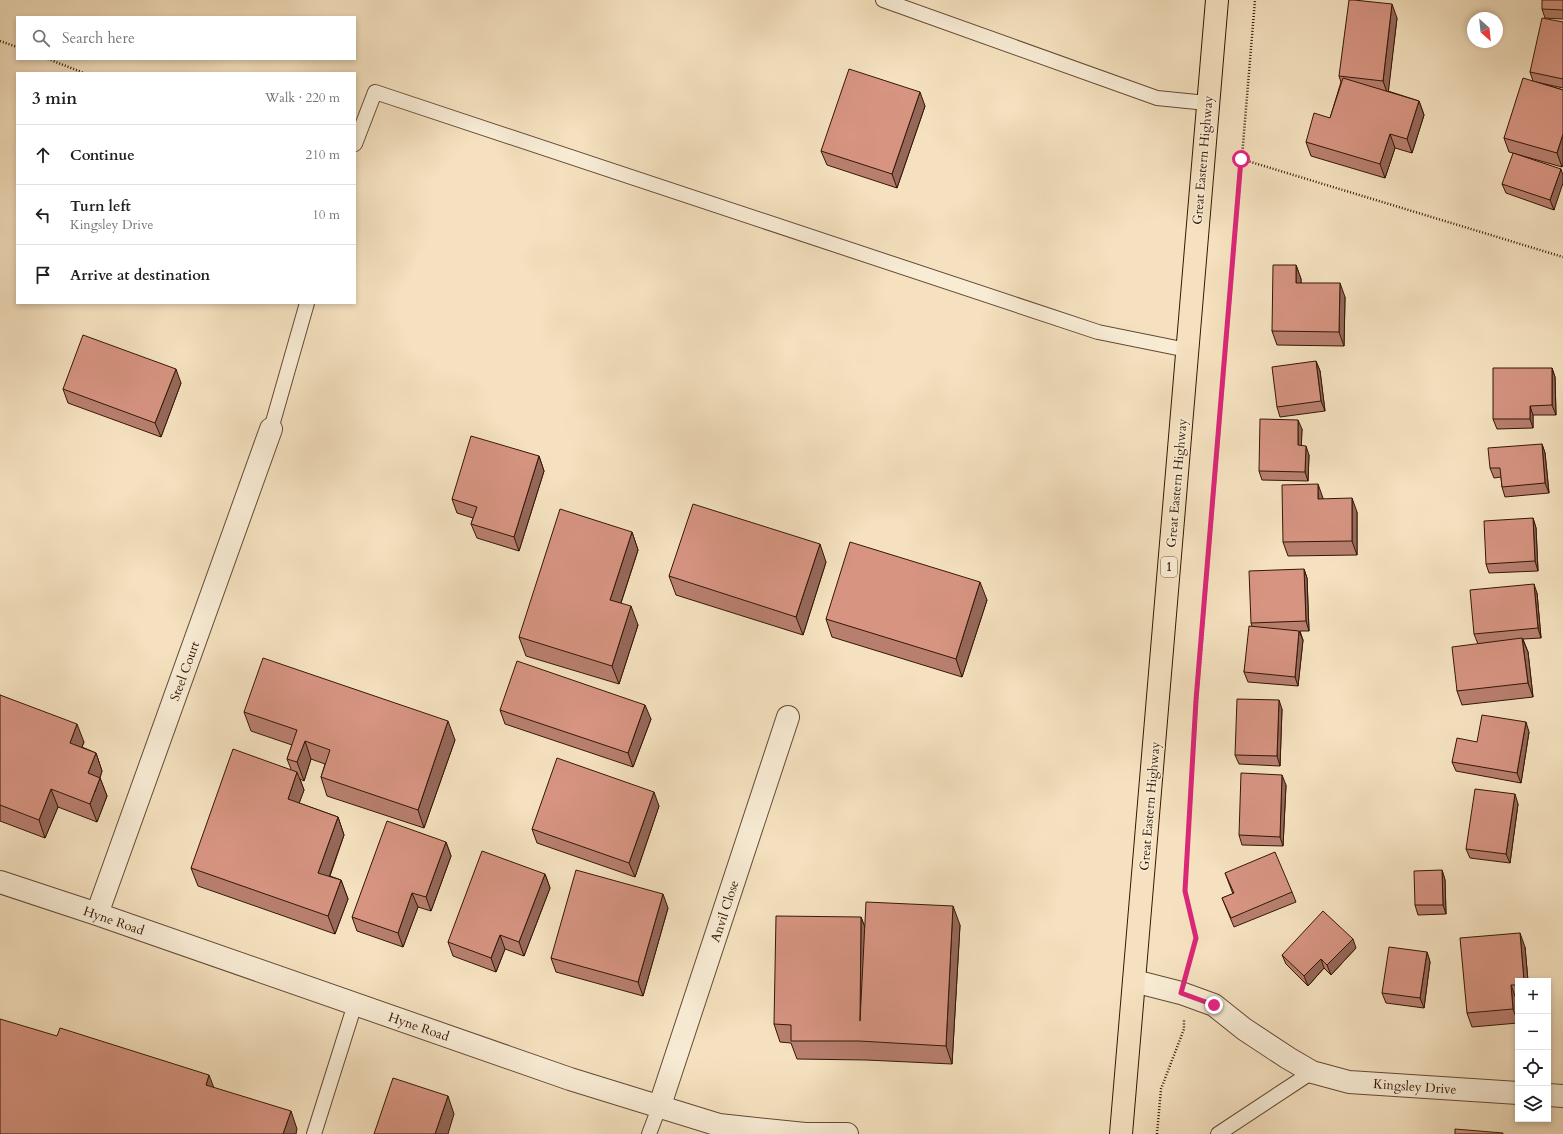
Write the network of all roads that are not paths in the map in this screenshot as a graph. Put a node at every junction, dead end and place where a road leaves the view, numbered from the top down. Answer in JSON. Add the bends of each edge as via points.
{"nodes":[{"id":1,"x":883,"y":0,"type":"edge"},
{"id":2,"x":1217,"y":0,"type":"edge"},
{"id":3,"x":1207,"y":103,"type":"junction"},
{"id":4,"x":356,"y":141,"type":"edge"},
{"id":5,"x":307,"y":304,"type":"edge"},
{"id":6,"x":1187,"y":350,"type":"junction"},
{"id":7,"x":271,"y":429,"type":"joint"},
{"id":8,"x":788,"y":717,"type":"dead end"},
{"id":9,"x":0,"y":882,"type":"edge"},
{"id":10,"x":97,"y":914,"type":"junction"},
{"id":11,"x":1134,"y":981,"type":"junction"},
{"id":12,"x":355,"y":1004,"type":"junction"},
{"id":13,"x":1312,"y":1072,"type":"junction"},
{"id":14,"x":1515,"y":1093,"type":"edge"},
{"id":15,"x":1551,"y":1095,"type":"edge"},
{"id":16,"x":1563,"y":1096,"type":"edge"},
{"id":17,"x":660,"y":1105,"type":"junction"},
{"id":18,"x":314,"y":1134,"type":"edge"},
{"id":19,"x":649,"y":1134,"type":"edge"},
{"id":20,"x":847,"y":1134,"type":"edge"},
{"id":21,"x":1121,"y":1134,"type":"edge"},
{"id":22,"x":1218,"y":1134,"type":"edge"}],
"edges":[{"from":1,"to":3,"type":"lane","via":[[1157,98]]},
{"from":2,"to":3,"type":"highway","name":"Great Eastern Highway","number":"1"},
{"from":3,"to":6,"type":"highway","name":"Great Eastern Highway","number":"1"},
{"from":4,"to":6,"type":"lane","via":[[375,92],[1098,332]]},
{"from":5,"to":7,"type":"lane"},
{"from":6,"to":11,"type":"highway","name":"Great Eastern Highway","number":"1"},
{"from":7,"to":10,"type":"street","name":"Steel Court"},
{"from":8,"to":17,"type":"street","name":"Anvil Close"},
{"from":9,"to":10,"type":"street","name":"Hyne Road"},
{"from":10,"to":12,"type":"street","name":"Hyne Road"},
{"from":11,"to":13,"type":"street","name":"Kingsley Drive","via":[[1181,993],[1214,1005],[1244,1029]]},
{"from":11,"to":21,"type":"highway","name":"Great Eastern Highway","number":"1"},
{"from":12,"to":17,"type":"street","name":"Hyne Road","via":[[570,1079]]},
{"from":12,"to":18,"type":"lane"},
{"from":13,"to":14,"type":"street","name":"Kingsley Drive","via":[[1349,1082]]},
{"from":13,"to":22,"type":"lane"},
{"from":15,"to":16,"type":"street"},
{"from":17,"to":19,"type":"lane"},
{"from":17,"to":20,"type":"street","name":"Hyne Road","via":[[719,1125],[805,1134]]}]}
